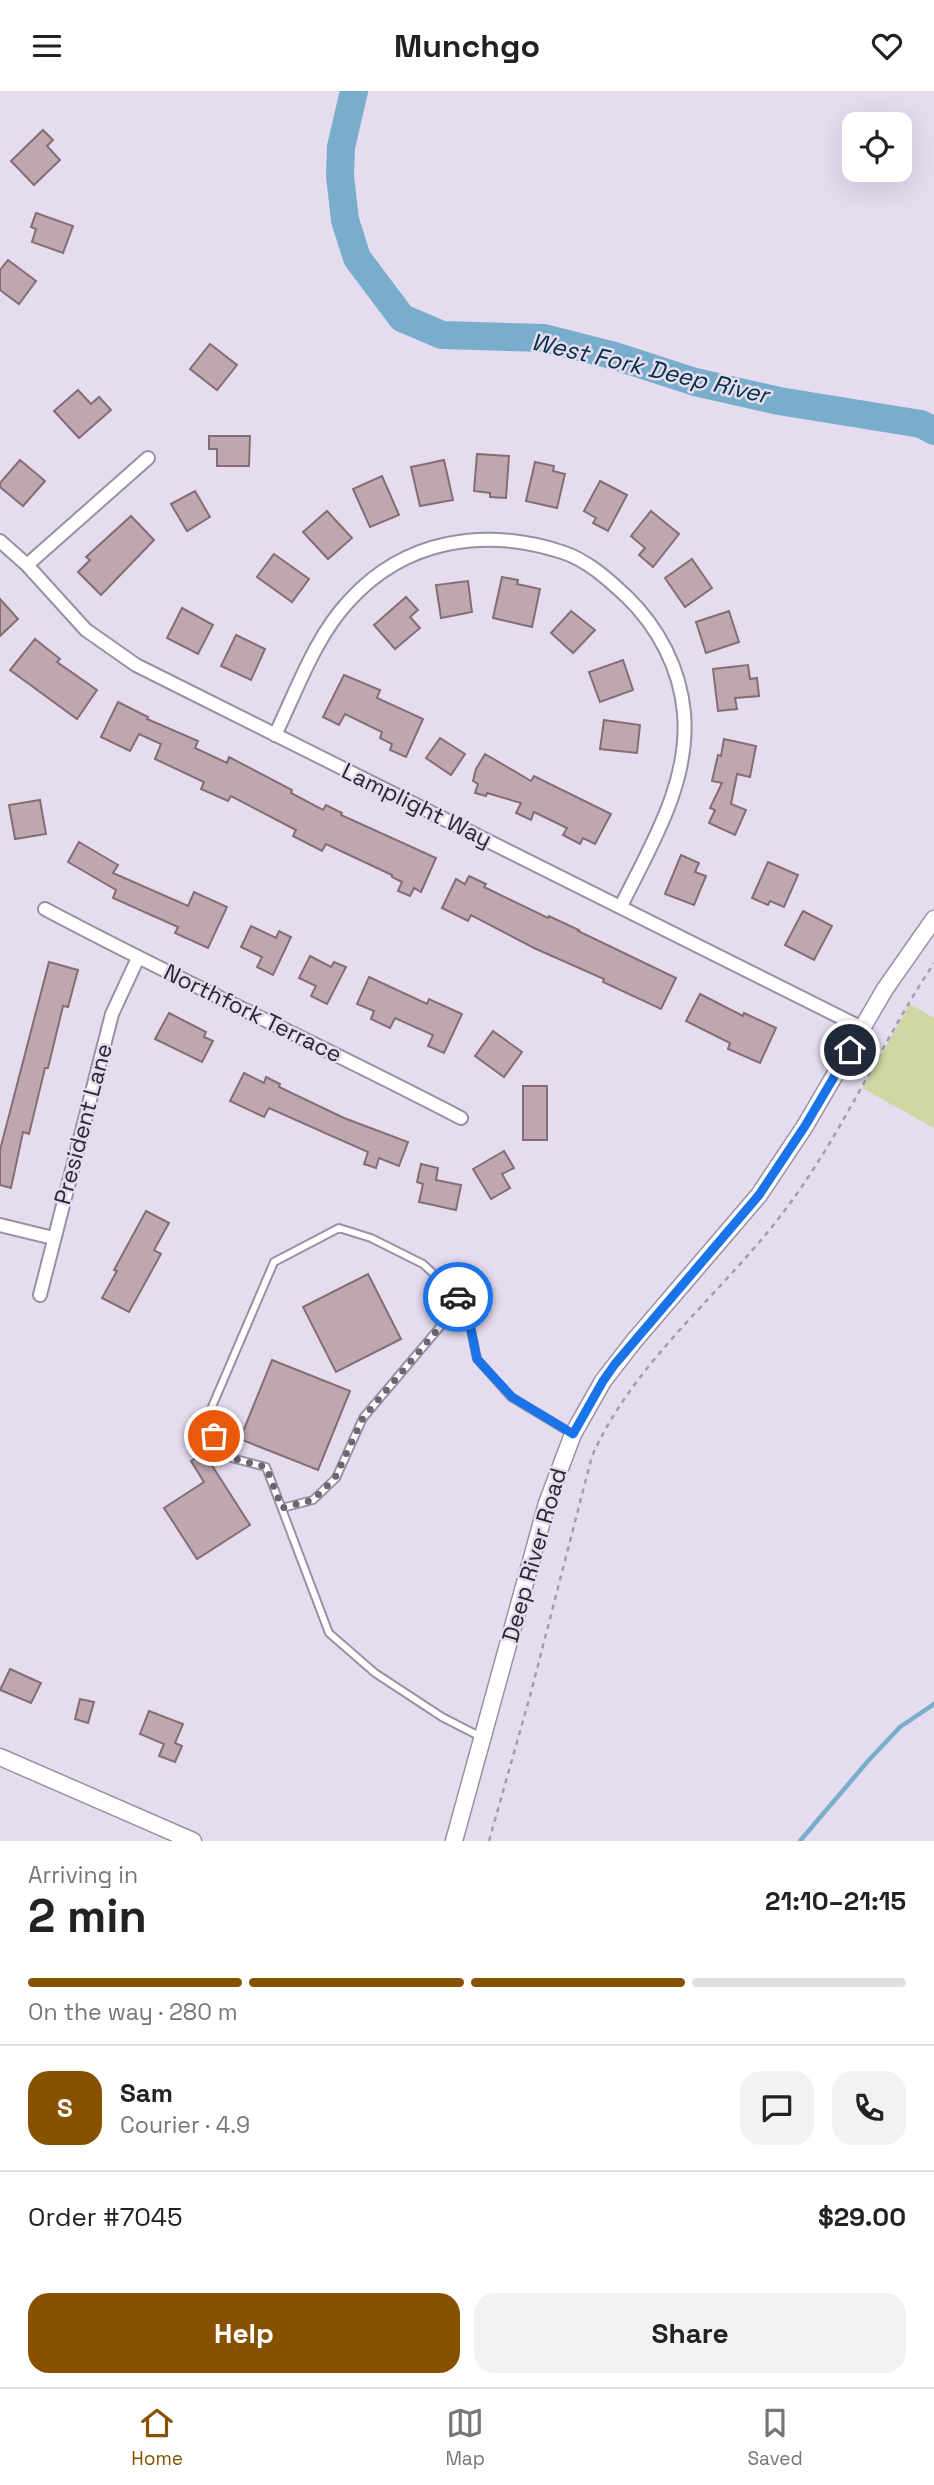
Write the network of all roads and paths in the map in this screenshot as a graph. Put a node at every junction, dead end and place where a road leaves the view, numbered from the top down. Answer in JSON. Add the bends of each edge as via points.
{"nodes":[{"id":1,"x":149,"y":458,"type":"dead end"},
{"id":2,"x":0,"y":541,"type":"edge"},
{"id":3,"x":27,"y":565,"type":"junction"},
{"id":4,"x":275,"y":735,"type":"junction"},
{"id":5,"x":621,"y":906,"type":"junction"},
{"id":6,"x":45,"y":909,"type":"dead end"},
{"id":7,"x":934,"y":919,"type":"edge"},
{"id":8,"x":138,"y":958,"type":"junction"},
{"id":9,"x":934,"y":963,"type":"edge"},
{"id":10,"x":862,"y":1028,"type":"junction"},
{"id":11,"x":461,"y":1118,"type":"dead end"},
{"id":12,"x":0,"y":1225,"type":"edge"},
{"id":13,"x":53,"y":1238,"type":"junction"},
{"id":14,"x":40,"y":1295,"type":"dead end"},
{"id":15,"x":457,"y":1296,"type":"junction"},
{"id":16,"x":573,"y":1434,"type":"junction"},
{"id":17,"x":282,"y":1508,"type":"junction"},
{"id":18,"x":483,"y":1737,"type":"junction"},
{"id":19,"x":0,"y":1757,"type":"edge"},
{"id":20,"x":193,"y":1841,"type":"edge"},
{"id":21,"x":454,"y":1841,"type":"edge"},
{"id":22,"x":489,"y":1841,"type":"edge"}],
"edges":[{"from":1,"to":3,"type":"street"},
{"from":2,"to":3,"type":"street","name":"Lamplight Way"},
{"from":3,"to":4,"type":"street","name":"Lamplight Way","via":[[86,630],[111,649]]},
{"from":4,"to":5,"type":"street","name":"Lamplight Way"},
{"from":4,"to":5,"type":"street","via":[[332,622],[374,577],[427,548],[462,540],[499,538],[564,552],[597,570],[657,632],[678,682],[684,713],[683,744],[670,806]]},
{"from":5,"to":10,"type":"street","name":"Lamplight Way"},
{"from":6,"to":8,"type":"street","name":"Northfork Terrace"},
{"from":7,"to":10,"type":"street","name":"Deep River Road"},
{"from":8,"to":11,"type":"street","name":"Northfork Terrace"},
{"from":8,"to":13,"type":"street","name":"President Lane","via":[[112,1014]]},
{"from":9,"to":22,"type":"path","via":[[786,1209],[630,1391],[600,1438]]},
{"from":10,"to":16,"type":"street","name":"Deep River Road","via":[[759,1195],[615,1364]]},
{"from":12,"to":13,"type":"street"},
{"from":13,"to":14,"type":"street","name":"President Lane"},
{"from":15,"to":16,"type":"lane","via":[[469,1320],[477,1359],[512,1397]]},
{"from":15,"to":17,"type":"lane","via":[[450,1315],[363,1418],[335,1478],[313,1500]]},
{"from":15,"to":17,"type":"lane","via":[[423,1264],[339,1228],[274,1262],[208,1416],[220,1455],[266,1467]]},
{"from":16,"to":18,"type":"street","name":"Deep River Road","via":[[547,1503]]},
{"from":17,"to":18,"type":"lane","via":[[329,1633],[375,1673],[442,1717]]},
{"from":18,"to":21,"type":"street","name":"Deep River Road"},
{"from":19,"to":20,"type":"street"}]}
